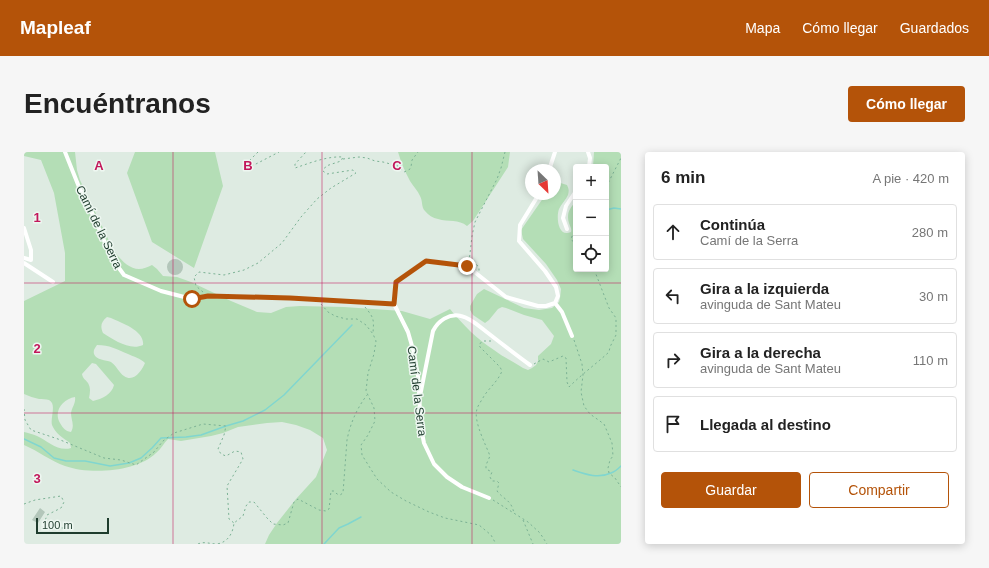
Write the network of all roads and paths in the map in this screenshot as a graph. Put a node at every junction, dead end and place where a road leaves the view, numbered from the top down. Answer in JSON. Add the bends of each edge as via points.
{"nodes":[{"id":1,"x":65,"y":152,"type":"edge"},
{"id":2,"x":258,"y":152,"type":"edge"},
{"id":3,"x":279,"y":152,"type":"edge"},
{"id":4,"x":306,"y":152,"type":"edge"},
{"id":5,"x":418,"y":152,"type":"edge"},
{"id":6,"x":505,"y":152,"type":"edge"},
{"id":7,"x":555,"y":152,"type":"edge"},
{"id":8,"x":588,"y":152,"type":"edge"},
{"id":9,"x":621,"y":158,"type":"edge"},
{"id":10,"x":342,"y":159,"type":"junction"},
{"id":11,"x":551,"y":164,"type":"edge"},
{"id":12,"x":589,"y":164,"type":"edge"},
{"id":13,"x":609,"y":181,"type":"edge"},
{"id":14,"x":573,"y":196,"type":"edge"},
{"id":15,"x":535,"y":200,"type":"edge"},
{"id":16,"x":24,"y":228,"type":"edge"},
{"id":17,"x":567,"y":229,"type":"dead end"},
{"id":18,"x":24,"y":258,"type":"edge"},
{"id":19,"x":24,"y":263,"type":"edge"},
{"id":20,"x":595,"y":272,"type":"edge"},
{"id":21,"x":478,"y":274,"type":"junction"},
{"id":22,"x":52,"y":282,"type":"dead end"},
{"id":23,"x":208,"y":296,"type":"junction"},
{"id":24,"x":314,"y":299,"type":"junction"},
{"id":25,"x":361,"y":302,"type":"junction"},
{"id":26,"x":555,"y":303,"type":"junction"},
{"id":27,"x":394,"y":304,"type":"junction"},
{"id":28,"x":373,"y":334,"type":"junction"},
{"id":29,"x":572,"y":336,"type":"joint"},
{"id":30,"x":490,"y":341,"type":"dead end"},
{"id":31,"x":530,"y":365,"type":"joint"},
{"id":32,"x":583,"y":375,"type":"junction"},
{"id":33,"x":368,"y":395,"type":"junction"},
{"id":34,"x":419,"y":402,"type":"junction"},
{"id":35,"x":24,"y":409,"type":"edge"},
{"id":36,"x":621,"y":487,"type":"edge"},
{"id":37,"x":489,"y":498,"type":"joint"},
{"id":38,"x":24,"y":504,"type":"edge"},
{"id":39,"x":514,"y":514,"type":"junction"},
{"id":40,"x":523,"y":519,"type":"junction"},
{"id":41,"x":234,"y":523,"type":"junction"},
{"id":42,"x":69,"y":528,"type":"dead end"},
{"id":43,"x":198,"y":544,"type":"edge"},
{"id":44,"x":496,"y":544,"type":"edge"},
{"id":45,"x":533,"y":544,"type":"edge"},
{"id":46,"x":547,"y":544,"type":"edge"}],
"edges":[{"from":1,"to":23,"type":"street","name":"Camí de la Serra","via":[[111,257],[124,275],[161,291],[192,299]]},
{"from":2,"to":3,"type":"path","via":[[246,167],[254,166]]},
{"from":4,"to":10,"type":"path","via":[[295,164],[295,168],[336,157],[344,157]]},
{"from":5,"to":10,"type":"path","via":[[412,160],[412,167],[404,172],[398,166],[367,158]]},
{"from":6,"to":21,"type":"path","via":[[499,173],[475,222],[469,258],[479,267]]},
{"from":7,"to":11,"type":"street"},
{"from":8,"to":12,"type":"street"},
{"from":9,"to":13,"type":"path"},
{"from":10,"to":23,"type":"path","via":[[326,166],[322,171],[326,174],[353,170],[356,173],[317,199],[282,243],[258,263],[224,275],[199,272],[194,277],[196,286]]},
{"from":14,"to":17,"type":"street","via":[[566,206],[563,218]]},
{"from":15,"to":26,"type":"street","via":[[520,225],[519,241],[556,287],[558,296]]},
{"from":16,"to":18,"type":"street","via":[[32,250],[31,260]]},
{"from":19,"to":22,"type":"street"},
{"from":20,"to":32,"type":"path","via":[[609,308],[616,318],[616,335],[609,352]]},
{"from":21,"to":26,"type":"street","via":[[506,298],[538,306]]},
{"from":21,"to":27,"type":"street","via":[[467,266],[426,261],[396,282]]},
{"from":23,"to":24,"type":"street","name":"Camí de la Serra"},
{"from":24,"to":25,"type":"street","name":"Camí de la Serra"},
{"from":24,"to":28,"type":"path","via":[[328,312],[346,319],[357,319]]},
{"from":25,"to":27,"type":"street","name":"Camí de la Serra"},
{"from":25,"to":28,"type":"path","via":[[372,315]]},
{"from":26,"to":29,"type":"street","via":[[562,312]]},
{"from":27,"to":34,"type":"street","name":"Camí de la Serra","via":[[408,332],[414,353]]},
{"from":28,"to":33,"type":"path","via":[[376,341],[368,373]]},
{"from":29,"to":32,"type":"path","via":[[582,364]]},
{"from":30,"to":39,"type":"path","via":[[484,340],[479,344],[480,347],[502,371],[484,395],[476,411],[477,420],[490,456],[486,469],[492,472],[490,477],[498,483],[497,491],[508,500]]},
{"from":31,"to":32,"type":"path","via":[[543,359],[549,362],[563,356],[566,358],[569,387]]},
{"from":31,"to":34,"type":"street","via":[[468,319],[461,316],[449,317],[441,320],[433,331]]},
{"from":32,"to":36,"type":"path","via":[[584,406],[604,424],[612,443],[613,456],[609,472]]},
{"from":33,"to":41,"type":"path","via":[[354,416],[346,440],[343,493],[340,495],[331,491],[329,509],[319,510],[298,499],[294,502],[288,523],[283,525],[273,524],[254,502],[249,502],[243,516]]},
{"from":33,"to":44,"type":"path","via":[[374,408],[375,421],[361,445],[362,455],[377,480],[396,495],[429,512],[479,525],[491,535]]},
{"from":34,"to":37,"type":"street","name":"Camí de la Serra","via":[[424,443],[434,464],[462,487]]},
{"from":35,"to":41,"type":"path","via":[[25,420],[31,430],[58,438],[104,458],[136,465],[174,432],[203,424],[226,426],[218,449],[226,456],[235,451],[241,452],[243,459],[227,486],[229,519]]},
{"from":37,"to":39,"type":"path"},
{"from":38,"to":42,"type":"path","via":[[61,496],[64,502],[60,508],[48,515],[44,524],[55,528]]},
{"from":39,"to":40,"type":"path"},
{"from":40,"to":45,"type":"path"},
{"from":40,"to":46,"type":"path","via":[[540,533]]},
{"from":41,"to":43,"type":"path","via":[[233,531],[222,542]]}]}
